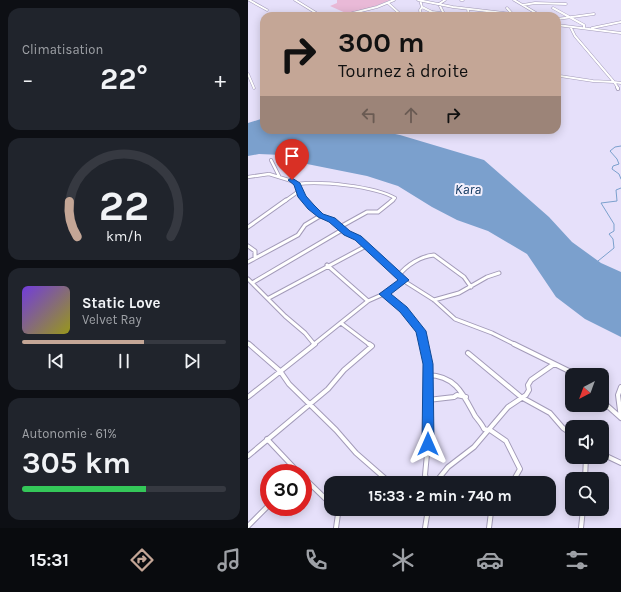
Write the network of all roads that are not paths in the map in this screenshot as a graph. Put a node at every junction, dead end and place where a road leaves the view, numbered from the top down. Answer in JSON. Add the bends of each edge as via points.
{"nodes":[{"id":1,"x":248,"y":0,"type":"edge"},
{"id":2,"x":295,"y":0,"type":"edge"},
{"id":3,"x":394,"y":0,"type":"edge"},
{"id":4,"x":420,"y":0,"type":"edge"},
{"id":5,"x":445,"y":0,"type":"edge"},
{"id":6,"x":514,"y":0,"type":"edge"},
{"id":7,"x":388,"y":3,"type":"junction"},
{"id":8,"x":439,"y":4,"type":"junction"},
{"id":9,"x":566,"y":4,"type":"dead end"},
{"id":10,"x":523,"y":5,"type":"junction"},
{"id":11,"x":422,"y":8,"type":"junction"},
{"id":12,"x":507,"y":8,"type":"dead end"},
{"id":13,"x":553,"y":8,"type":"dead end"},
{"id":14,"x":468,"y":9,"type":"joint"},
{"id":15,"x":267,"y":10,"type":"dead end"},
{"id":16,"x":314,"y":12,"type":"edge"},
{"id":17,"x":358,"y":12,"type":"edge"},
{"id":18,"x":398,"y":12,"type":"edge"},
{"id":19,"x":420,"y":12,"type":"edge"},
{"id":20,"x":432,"y":12,"type":"edge"},
{"id":21,"x":443,"y":12,"type":"edge"},
{"id":22,"x":490,"y":12,"type":"edge"},
{"id":23,"x":510,"y":12,"type":"edge"},
{"id":24,"x":534,"y":12,"type":"edge"},
{"id":25,"x":561,"y":12,"type":"edge"},
{"id":26,"x":561,"y":12,"type":"edge"},
{"id":27,"x":594,"y":14,"type":"dead end"},
{"id":28,"x":570,"y":17,"type":"junction"},
{"id":29,"x":561,"y":18,"type":"edge"},
{"id":30,"x":621,"y":22,"type":"edge"},
{"id":31,"x":561,"y":26,"type":"edge"},
{"id":32,"x":571,"y":28,"type":"junction"},
{"id":33,"x":584,"y":28,"type":"junction"},
{"id":34,"x":592,"y":28,"type":"junction"},
{"id":35,"x":621,"y":33,"type":"edge"},
{"id":36,"x":248,"y":74,"type":"edge"},
{"id":37,"x":561,"y":76,"type":"edge"},
{"id":38,"x":614,"y":82,"type":"junction"},
{"id":39,"x":621,"y":83,"type":"edge"},
{"id":40,"x":254,"y":88,"type":"dead end"},
{"id":41,"x":618,"y":89,"type":"dead end"},
{"id":42,"x":271,"y":160,"type":"dead end"},
{"id":43,"x":279,"y":176,"type":"junction"},
{"id":44,"x":248,"y":177,"type":"edge"},
{"id":45,"x":297,"y":184,"type":"junction"},
{"id":46,"x":299,"y":191,"type":"junction"},
{"id":47,"x":320,"y":216,"type":"junction"},
{"id":48,"x":248,"y":227,"type":"edge"},
{"id":49,"x":341,"y":229,"type":"junction"},
{"id":50,"x":248,"y":246,"type":"edge"},
{"id":51,"x":366,"y":246,"type":"junction"},
{"id":52,"x":255,"y":258,"type":"junction"},
{"id":53,"x":248,"y":262,"type":"edge"},
{"id":54,"x":327,"y":266,"type":"junction"},
{"id":55,"x":499,"y":273,"type":"dead end"},
{"id":56,"x":399,"y":275,"type":"junction"},
{"id":57,"x":248,"y":280,"type":"edge"},
{"id":58,"x":404,"y":280,"type":"junction"},
{"id":59,"x":252,"y":283,"type":"junction"},
{"id":60,"x":471,"y":287,"type":"junction"},
{"id":61,"x":384,"y":294,"type":"junction"},
{"id":62,"x":269,"y":298,"type":"junction"},
{"id":63,"x":434,"y":300,"type":"junction"},
{"id":64,"x":368,"y":301,"type":"junction"},
{"id":65,"x":341,"y":323,"type":"junction"},
{"id":66,"x":248,"y":343,"type":"edge"},
{"id":67,"x":314,"y":344,"type":"junction"},
{"id":68,"x":468,"y":353,"type":"dead end"},
{"id":69,"x":554,"y":364,"type":"junction"},
{"id":70,"x":565,"y":369,"type":"edge"},
{"id":71,"x":280,"y":371,"type":"junction"},
{"id":72,"x":428,"y":375,"type":"junction"},
{"id":73,"x":621,"y":387,"type":"edge"},
{"id":74,"x":521,"y":396,"type":"junction"},
{"id":75,"x":248,"y":397,"type":"edge"},
{"id":76,"x":466,"y":397,"type":"junction"},
{"id":77,"x":428,"y":400,"type":"junction"},
{"id":78,"x":308,"y":404,"type":"junction"},
{"id":79,"x":609,"y":407,"type":"edge"},
{"id":80,"x":621,"y":419,"type":"edge"},
{"id":81,"x":565,"y":429,"type":"edge"},
{"id":82,"x":489,"y":430,"type":"junction"},
{"id":83,"x":267,"y":439,"type":"junction"},
{"id":84,"x":248,"y":456,"type":"edge"},
{"id":85,"x":609,"y":457,"type":"edge"},
{"id":86,"x":621,"y":463,"type":"edge"},
{"id":87,"x":291,"y":464,"type":"edge"},
{"id":88,"x":382,"y":476,"type":"edge"},
{"id":89,"x":426,"y":476,"type":"edge"},
{"id":90,"x":441,"y":476,"type":"edge"},
{"id":91,"x":516,"y":476,"type":"edge"},
{"id":92,"x":312,"y":486,"type":"edge"},
{"id":93,"x":324,"y":497,"type":"edge"},
{"id":94,"x":260,"y":513,"type":"edge"},
{"id":95,"x":338,"y":516,"type":"edge"},
{"id":96,"x":427,"y":516,"type":"edge"},
{"id":97,"x":490,"y":516,"type":"edge"},
{"id":98,"x":582,"y":516,"type":"edge"},
{"id":99,"x":248,"y":526,"type":"edge"},
{"id":100,"x":335,"y":527,"type":"edge"},
{"id":101,"x":425,"y":528,"type":"edge"},
{"id":102,"x":489,"y":528,"type":"edge"},
{"id":103,"x":581,"y":528,"type":"edge"}],
"edges":[{"from":1,"to":15,"type":"street"},
{"from":2,"to":16,"type":"street"},
{"from":3,"to":7,"type":"street"},
{"from":4,"to":8,"type":"street"},
{"from":4,"to":11,"type":"street"},
{"from":5,"to":8,"type":"street"},
{"from":6,"to":10,"type":"street"},
{"from":7,"to":17,"type":"street"},
{"from":7,"to":18,"type":"street"},
{"from":8,"to":14,"type":"street"},
{"from":8,"to":21,"type":"street"},
{"from":9,"to":10,"type":"street"},
{"from":10,"to":24,"type":"street"},
{"from":11,"to":19,"type":"street"},
{"from":11,"to":20,"type":"street"},
{"from":12,"to":23,"type":"street"},
{"from":13,"to":26,"type":"street"},
{"from":14,"to":22,"type":"street"},
{"from":25,"to":28,"type":"street"},
{"from":27,"to":28,"type":"street"},
{"from":28,"to":29,"type":"street"},
{"from":28,"to":33,"type":"street","via":[[584,25]]},
{"from":30,"to":34,"type":"street"},
{"from":31,"to":32,"type":"street"},
{"from":32,"to":33,"type":"street"},
{"from":32,"to":38,"type":"street"},
{"from":33,"to":34,"type":"street"},
{"from":34,"to":35,"type":"street"},
{"from":36,"to":40,"type":"street"},
{"from":37,"to":38,"type":"street"},
{"from":38,"to":39,"type":"street"},
{"from":38,"to":41,"type":"street"},
{"from":42,"to":43,"type":"street"},
{"from":43,"to":44,"type":"street","via":[[269,174]]},
{"from":43,"to":45,"type":"street"},
{"from":45,"to":46,"type":"street"},
{"from":45,"to":49,"type":"street","via":[[309,182],[358,188],[390,194],[395,198],[378,212],[368,212]]},
{"from":46,"to":47,"type":"street","via":[[305,202]]},
{"from":46,"to":48,"type":"street"},
{"from":47,"to":49,"type":"street","via":[[332,220]]},
{"from":47,"to":52,"type":"street","via":[[305,226],[298,235]]},
{"from":49,"to":51,"type":"street","via":[[358,238]]},
{"from":49,"to":59,"type":"street"},
{"from":50,"to":52,"type":"street","via":[[255,251]]},
{"from":51,"to":54,"type":"street"},
{"from":51,"to":56,"type":"street"},
{"from":52,"to":53,"type":"street"},
{"from":54,"to":62,"type":"street"},
{"from":54,"to":64,"type":"street"},
{"from":55,"to":60,"type":"street"},
{"from":56,"to":58,"type":"street"},
{"from":56,"to":60,"type":"street","via":[[404,269],[430,255],[440,259],[464,277]]},
{"from":57,"to":59,"type":"street"},
{"from":58,"to":61,"type":"street"},
{"from":58,"to":63,"type":"street"},
{"from":59,"to":62,"type":"street"},
{"from":60,"to":63,"type":"street","via":[[452,296]]},
{"from":61,"to":64,"type":"street"},
{"from":61,"to":72,"type":"street","via":[[404,309],[421,331]]},
{"from":62,"to":67,"type":"street","via":[[286,317],[310,337]]},
{"from":63,"to":69,"type":"street","via":[[456,319],[492,333]]},
{"from":64,"to":65,"type":"street"},
{"from":65,"to":67,"type":"street"},
{"from":65,"to":78,"type":"street","via":[[372,346],[344,370],[328,389]]},
{"from":66,"to":71,"type":"street"},
{"from":67,"to":71,"type":"street"},
{"from":68,"to":74,"type":"street"},
{"from":69,"to":70,"type":"street"},
{"from":69,"to":74,"type":"street","via":[[531,380],[526,395]]},
{"from":71,"to":75,"type":"street"},
{"from":71,"to":78,"type":"street"},
{"from":72,"to":76,"type":"street","via":[[440,377],[454,384]]},
{"from":72,"to":77,"type":"street"},
{"from":73,"to":80,"type":"street","via":[[618,395]]},
{"from":74,"to":81,"type":"street","via":[[550,413]]},
{"from":74,"to":82,"type":"street","via":[[499,416]]},
{"from":76,"to":77,"type":"street","via":[[457,395]]},
{"from":76,"to":82,"type":"street","via":[[484,429]]},
{"from":77,"to":89,"type":"street","via":[[429,433]]},
{"from":78,"to":83,"type":"street"},
{"from":78,"to":88,"type":"street"},
{"from":79,"to":80,"type":"street"},
{"from":82,"to":90,"type":"street"},
{"from":82,"to":91,"type":"street","via":[[506,441],[520,469]]},
{"from":83,"to":84,"type":"street"},
{"from":83,"to":87,"type":"street"},
{"from":85,"to":86,"type":"street"},
{"from":92,"to":93,"type":"street"},
{"from":94,"to":99,"type":"street"},
{"from":95,"to":100,"type":"street"},
{"from":96,"to":101,"type":"street"},
{"from":97,"to":102,"type":"street"},
{"from":98,"to":103,"type":"street"}]}
